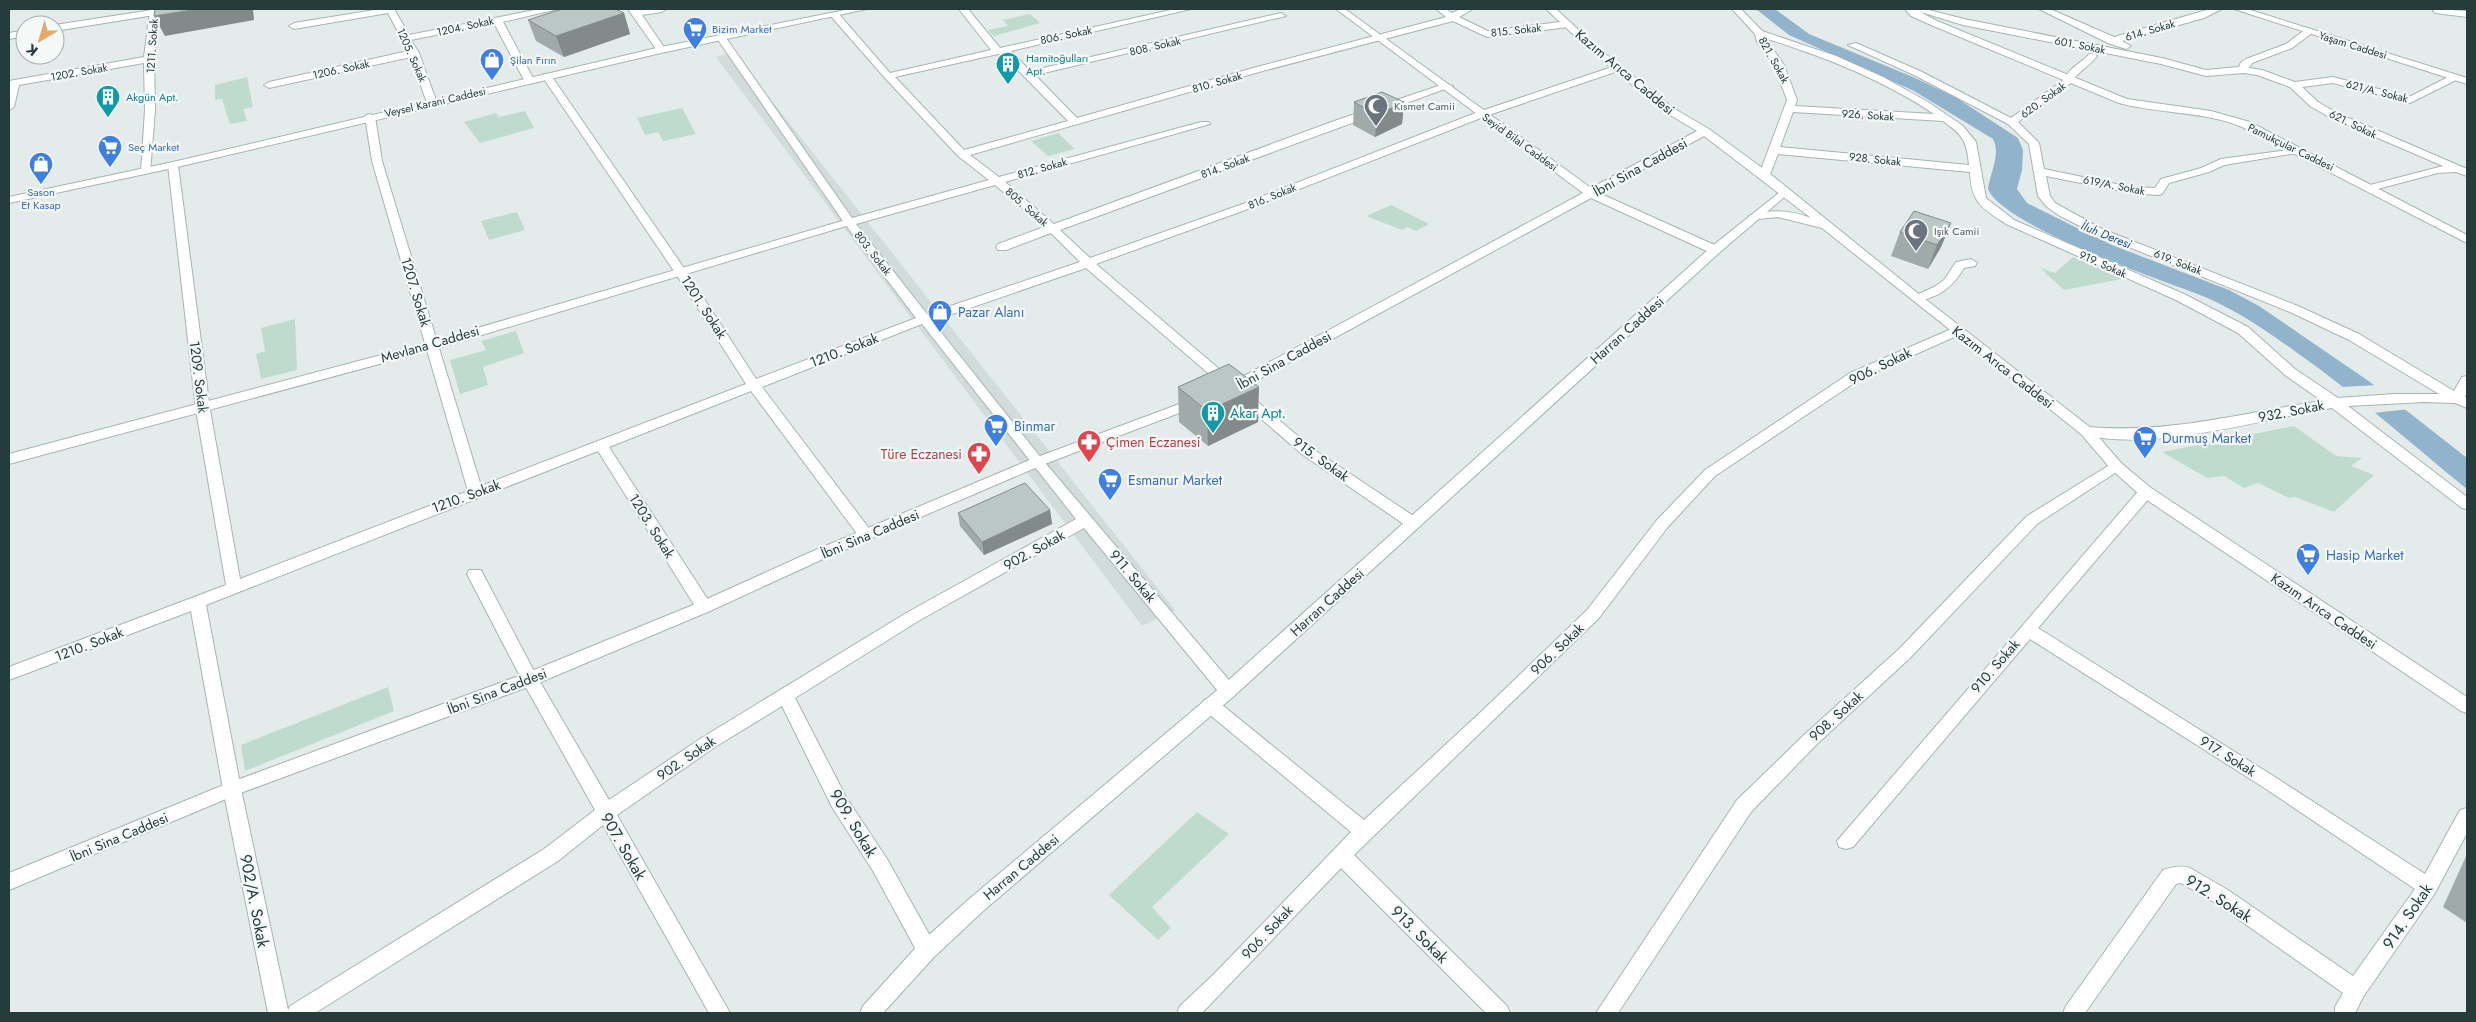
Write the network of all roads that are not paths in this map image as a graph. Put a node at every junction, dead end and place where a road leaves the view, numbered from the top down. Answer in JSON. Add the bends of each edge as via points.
{"nodes":[{"id":1,"x":173,"y":9,"type":"edge"},
{"id":2,"x":390,"y":9,"type":"edge"},
{"id":3,"x":554,"y":9,"type":"edge"},
{"id":4,"x":662,"y":9,"type":"edge"},
{"id":5,"x":862,"y":9,"type":"edge"},
{"id":6,"x":963,"y":9,"type":"edge"},
{"id":7,"x":1186,"y":9,"type":"edge"},
{"id":8,"x":1340,"y":9,"type":"edge"},
{"id":9,"x":1440,"y":9,"type":"edge"},
{"id":10,"x":1469,"y":9,"type":"edge"},
{"id":11,"x":1551,"y":9,"type":"edge"},
{"id":12,"x":1736,"y":9,"type":"edge"},
{"id":13,"x":1910,"y":9,"type":"edge"},
{"id":14,"x":1916,"y":9,"type":"edge"},
{"id":15,"x":1961,"y":9,"type":"edge"},
{"id":16,"x":2043,"y":9,"type":"edge"},
{"id":17,"x":2217,"y":9,"type":"edge"},
{"id":18,"x":2238,"y":9,"type":"edge"},
{"id":19,"x":635,"y":11,"type":"edge"},
{"id":20,"x":2438,"y":11,"type":"dead end"},
{"id":21,"x":155,"y":12,"type":"junction"},
{"id":22,"x":834,"y":14,"type":"junction"},
{"id":23,"x":2467,"y":14,"type":"edge"},
{"id":24,"x":1281,"y":16,"type":"dead end"},
{"id":25,"x":1948,"y":17,"type":"junction"},
{"id":26,"x":1454,"y":18,"type":"junction"},
{"id":27,"x":497,"y":20,"type":"junction"},
{"id":28,"x":1568,"y":24,"type":"junction"},
{"id":29,"x":65,"y":26,"type":"edge"},
{"id":30,"x":294,"y":26,"type":"dead end"},
{"id":31,"x":2309,"y":31,"type":"junction"},
{"id":32,"x":1759,"y":33,"type":"junction"},
{"id":33,"x":721,"y":37,"type":"junction"},
{"id":34,"x":406,"y":38,"type":"junction"},
{"id":35,"x":1382,"y":39,"type":"junction"},
{"id":36,"x":2111,"y":41,"type":"junction"},
{"id":37,"x":1853,"y":45,"type":"dead end"},
{"id":38,"x":660,"y":50,"type":"junction"},
{"id":39,"x":997,"y":51,"type":"junction"},
{"id":40,"x":414,"y":53,"type":"junction"},
{"id":41,"x":2092,"y":56,"type":"dead end"},
{"id":42,"x":149,"y":59,"type":"junction"},
{"id":43,"x":2162,"y":61,"type":"junction"},
{"id":44,"x":1618,"y":68,"type":"junction"},
{"id":45,"x":2244,"y":70,"type":"junction"},
{"id":46,"x":1028,"y":74,"type":"junction"},
{"id":47,"x":547,"y":76,"type":"junction"},
{"id":48,"x":888,"y":76,"type":"junction"},
{"id":49,"x":2455,"y":77,"type":"junction"},
{"id":50,"x":529,"y":80,"type":"junction"},
{"id":51,"x":2069,"y":80,"type":"junction"},
{"id":52,"x":2467,"y":81,"type":"edge"},
{"id":53,"x":12,"y":83,"type":"edge"},
{"id":54,"x":269,"y":85,"type":"dead end"},
{"id":55,"x":2294,"y":85,"type":"junction"},
{"id":56,"x":1448,"y":86,"type":"junction"},
{"id":57,"x":432,"y":103,"type":"junction"},
{"id":58,"x":9,"y":107,"type":"edge"},
{"id":59,"x":1790,"y":109,"type":"junction"},
{"id":60,"x":1482,"y":114,"type":"junction"},
{"id":61,"x":370,"y":118,"type":"junction"},
{"id":62,"x":1946,"y":118,"type":"junction"},
{"id":63,"x":1075,"y":122,"type":"junction"},
{"id":64,"x":2012,"y":122,"type":"junction"},
{"id":65,"x":1206,"y":124,"type":"dead end"},
{"id":66,"x":1705,"y":131,"type":"junction"},
{"id":67,"x":1775,"y":150,"type":"junction"},
{"id":68,"x":2299,"y":150,"type":"junction"},
{"id":69,"x":962,"y":154,"type":"junction"},
{"id":70,"x":173,"y":165,"type":"junction"},
{"id":71,"x":1976,"y":169,"type":"junction"},
{"id":72,"x":2464,"y":170,"type":"edge"},
{"id":73,"x":146,"y":171,"type":"junction"},
{"id":74,"x":2039,"y":171,"type":"junction"},
{"id":75,"x":1765,"y":175,"type":"junction"},
{"id":76,"x":997,"y":181,"type":"junction"},
{"id":77,"x":2370,"y":188,"type":"junction"},
{"id":78,"x":1785,"y":191,"type":"junction"},
{"id":79,"x":1592,"y":194,"type":"junction"},
{"id":80,"x":9,"y":200,"type":"edge"},
{"id":81,"x":1753,"y":218,"type":"junction"},
{"id":82,"x":849,"y":222,"type":"junction"},
{"id":83,"x":1053,"y":229,"type":"junction"},
{"id":84,"x":1832,"y":230,"type":"junction"},
{"id":85,"x":2466,"y":238,"type":"edge"},
{"id":86,"x":1002,"y":247,"type":"dead end"},
{"id":87,"x":1715,"y":250,"type":"junction"},
{"id":88,"x":1971,"y":263,"type":"dead end"},
{"id":89,"x":1089,"y":264,"type":"junction"},
{"id":90,"x":682,"y":274,"type":"junction"},
{"id":91,"x":1916,"y":298,"type":"junction"},
{"id":92,"x":924,"y":319,"type":"junction"},
{"id":93,"x":1956,"y":331,"type":"junction"},
{"id":94,"x":432,"y":344,"type":"junction"},
{"id":95,"x":2467,"y":380,"type":"edge"},
{"id":96,"x":754,"y":386,"type":"junction"},
{"id":97,"x":1234,"y":388,"type":"junction"},
{"id":98,"x":2341,"y":402,"type":"junction"},
{"id":99,"x":2464,"y":402,"type":"edge"},
{"id":100,"x":203,"y":410,"type":"junction"},
{"id":101,"x":2086,"y":431,"type":"junction"},
{"id":102,"x":601,"y":444,"type":"junction"},
{"id":103,"x":9,"y":460,"type":"edge"},
{"id":104,"x":1037,"y":462,"type":"junction"},
{"id":105,"x":2116,"y":466,"type":"junction"},
{"id":106,"x":2146,"y":492,"type":"junction"},
{"id":107,"x":476,"y":494,"type":"junction"},
{"id":108,"x":2467,"y":504,"type":"edge"},
{"id":109,"x":1087,"y":520,"type":"junction"},
{"id":110,"x":1413,"y":523,"type":"junction"},
{"id":111,"x":866,"y":535,"type":"junction"},
{"id":112,"x":475,"y":574,"type":"dead end"},
{"id":113,"x":234,"y":588,"type":"junction"},
{"id":114,"x":198,"y":602,"type":"junction"},
{"id":115,"x":704,"y":607,"type":"junction"},
{"id":116,"x":2027,"y":628,"type":"junction"},
{"id":117,"x":9,"y":674,"type":"edge"},
{"id":118,"x":530,"y":679,"type":"junction"},
{"id":119,"x":1228,"y":690,"type":"junction"},
{"id":120,"x":785,"y":695,"type":"junction"},
{"id":121,"x":1210,"y":705,"type":"junction"},
{"id":122,"x":2467,"y":706,"type":"edge"},
{"id":123,"x":232,"y":790,"type":"junction"},
{"id":124,"x":605,"y":813,"type":"junction"},
{"id":125,"x":2467,"y":816,"type":"edge"},
{"id":126,"x":1364,"y":831,"type":"junction"},
{"id":127,"x":1846,"y":840,"type":"dead end"},
{"id":128,"x":1341,"y":855,"type":"junction"},
{"id":129,"x":9,"y":882,"type":"edge"},
{"id":130,"x":2428,"y":888,"type":"junction"},
{"id":131,"x":927,"y":950,"type":"junction"},
{"id":132,"x":2356,"y":990,"type":"junction"},
{"id":133,"x":278,"y":1013,"type":"edge"},
{"id":134,"x":297,"y":1013,"type":"edge"},
{"id":135,"x":720,"y":1013,"type":"edge"},
{"id":136,"x":870,"y":1013,"type":"edge"},
{"id":137,"x":1187,"y":1013,"type":"edge"},
{"id":138,"x":1500,"y":1013,"type":"edge"},
{"id":139,"x":1606,"y":1013,"type":"edge"},
{"id":140,"x":2073,"y":1013,"type":"edge"},
{"id":141,"x":2345,"y":1013,"type":"edge"}],
"edges":[{"from":1,"to":21,"type":"street"},
{"from":2,"to":30,"type":"street"},
{"from":2,"to":34,"type":"street","name":"1205. Sokak"},
{"from":3,"to":27,"type":"street","name":"1204. Sokak"},
{"from":4,"to":19,"type":"street"},
{"from":5,"to":22,"type":"street","name":"Veysel Karani Caddesi"},
{"from":6,"to":39,"type":"street"},
{"from":7,"to":39,"type":"street","name":"806. Sokak"},
{"from":8,"to":35,"type":"street","name":"Seyid Bilal Caddesi"},
{"from":9,"to":26,"type":"street","name":"815. Sokak"},
{"from":10,"to":26,"type":"street","name":"810. Sokak","via":[[1457,13]]},
{"from":11,"to":28,"type":"street","name":"Kazım Arıca Caddesi"},
{"from":12,"to":32,"type":"street","name":"821. Sokak"},
{"from":13,"to":51,"type":"street","name":"Pamukçular Caddesi","via":[[1921,17]]},
{"from":14,"to":25,"type":"street","name":"601. Sokak"},
{"from":15,"to":25,"type":"street"},
{"from":16,"to":36,"type":"street","via":[[2067,14]]},
{"from":17,"to":36,"type":"street","name":"614. Sokak"},
{"from":18,"to":31,"type":"street","name":"Yaşam Caddesi"},
{"from":19,"to":38,"type":"street"},
{"from":20,"to":23,"type":"street"},
{"from":21,"to":29,"type":"street"},
{"from":21,"to":42,"type":"street","name":"1211. Sokak"},
{"from":22,"to":33,"type":"street","name":"Veysel Karani Caddesi"},
{"from":22,"to":48,"type":"street","name":"805. Sokak"},
{"from":24,"to":46,"type":"street","name":"808. Sokak"},
{"from":25,"to":43,"type":"street","name":"601. Sokak"},
{"from":26,"to":28,"type":"street","name":"815. Sokak","via":[[1494,35]]},
{"from":26,"to":35,"type":"street","name":"810. Sokak"},
{"from":27,"to":34,"type":"street","name":"1204. Sokak"},
{"from":27,"to":50,"type":"street"},
{"from":28,"to":44,"type":"street","name":"Kazım Arıca Caddesi"},
{"from":31,"to":45,"type":"street","via":[[2289,46],[2244,64]]},
{"from":31,"to":49,"type":"street","name":"Yaşam Caddesi"},
{"from":32,"to":59,"type":"street","name":"821. Sokak","via":[[1789,87]]},
{"from":32,"to":62,"type":"street","name":"919. Sokak","via":[[1829,57],[1907,93]]},
{"from":33,"to":38,"type":"street","name":"Veysel Karani Caddesi"},
{"from":33,"to":82,"type":"street","name":"803. Sokak"},
{"from":34,"to":40,"type":"street","name":"1205. Sokak"},
{"from":35,"to":56,"type":"street","name":"Seyid Bilal Caddesi"},
{"from":35,"to":63,"type":"street","name":"810. Sokak","via":[[1256,70]]},
{"from":36,"to":43,"type":"street"},
{"from":37,"to":64,"type":"street","name":"619. Sokak"},
{"from":38,"to":47,"type":"street","name":"Veysel Karani Caddesi"},
{"from":39,"to":46,"type":"street","via":[[1006,52]]},
{"from":39,"to":48,"type":"street","name":"806. Sokak"},
{"from":40,"to":54,"type":"street","name":"1206. Sokak"},
{"from":40,"to":57,"type":"street","name":"1205. Sokak"},
{"from":41,"to":51,"type":"street","name":"620. Sokak","via":[[2071,74]]},
{"from":42,"to":53,"type":"street","name":"1202. Sokak"},
{"from":42,"to":73,"type":"street","name":"1211. Sokak"},
{"from":43,"to":45,"type":"street","name":"601. Sokak","via":[[2206,73]]},
{"from":44,"to":60,"type":"street","name":"816. Sokak"},
{"from":44,"to":66,"type":"street","name":"Kazım Arıca Caddesi","via":[[1669,110]]},
{"from":45,"to":55,"type":"street","name":"621. Sokak"},
{"from":46,"to":63,"type":"street"},
{"from":47,"to":50,"type":"street","name":"Veysel Karani Caddesi"},
{"from":47,"to":90,"type":"street","name":"1201. Sokak"},
{"from":48,"to":69,"type":"street","name":"805. Sokak"},
{"from":49,"to":52,"type":"street","name":"Yaşam Caddesi"},
{"from":49,"to":55,"type":"street","name":"621/A. Sokak","via":[[2410,100],[2333,80]]},
{"from":50,"to":57,"type":"street","name":"Veysel Karani Caddesi"},
{"from":51,"to":64,"type":"street","name":"620. Sokak"},
{"from":51,"to":68,"type":"street","name":"Pamukçular Caddesi","via":[[2139,106],[2233,120]]},
{"from":53,"to":58,"type":"street"},
{"from":55,"to":72,"type":"street","name":"621. Sokak","via":[[2314,104],[2333,115]]},
{"from":56,"to":60,"type":"street","name":"Seyid Bilal Caddesi"},
{"from":56,"to":83,"type":"street","name":"814. Sokak","via":[[1340,122]]},
{"from":57,"to":61,"type":"street","name":"Veysel Karani Caddesi"},
{"from":59,"to":62,"type":"street","name":"926. Sokak"},
{"from":59,"to":67,"type":"street","name":"821. Sokak"},
{"from":60,"to":79,"type":"street","name":"Seyid Bilal Caddesi"},
{"from":60,"to":89,"type":"street","name":"816. Sokak","via":[[1244,208]]},
{"from":61,"to":70,"type":"street","name":"Veysel Karani Caddesi"},
{"from":61,"to":94,"type":"street","name":"1207. Sokak","via":[[377,161]]},
{"from":62,"to":71,"type":"street","name":"919. Sokak","via":[[1966,134]]},
{"from":63,"to":69,"type":"street","name":"810. Sokak"},
{"from":64,"to":74,"type":"street","name":"619. Sokak","via":[[2034,143]]},
{"from":65,"to":76,"type":"street","name":"812. Sokak"},
{"from":66,"to":75,"type":"street","name":"Kazım Arıca Caddesi"},
{"from":66,"to":79,"type":"street","name":"İbni Sina Caddesi"},
{"from":67,"to":71,"type":"street","name":"928. Sokak"},
{"from":67,"to":75,"type":"street","name":"821. Sokak"},
{"from":68,"to":74,"type":"street","name":"619/A. Sokak","via":[[2221,162],[2165,181],[2158,192],[2131,190]]},
{"from":68,"to":77,"type":"street","name":"Pamukçular Caddesi"},
{"from":69,"to":76,"type":"street","name":"805. Sokak"},
{"from":70,"to":73,"type":"street","name":"Veysel Karani Caddesi"},
{"from":70,"to":100,"type":"street","name":"1209. Sokak"},
{"from":71,"to":98,"type":"street","name":"919. Sokak","via":[[1979,197],[2010,222],[2214,313],[2243,330],[2290,372]]},
{"from":72,"to":77,"type":"street","via":[[2438,170]]},
{"from":73,"to":80,"type":"street","name":"Veysel Karani Caddesi"},
{"from":74,"to":99,"type":"street","name":"619. Sokak","via":[[2044,196],[2064,214],[2354,337]]},
{"from":75,"to":78,"type":"street","name":"Kazım Arıca Caddesi"},
{"from":76,"to":82,"type":"street","name":"812. Sokak"},
{"from":76,"to":83,"type":"street","name":"805. Sokak"},
{"from":77,"to":85,"type":"street","name":"Pamukçular Caddesi"},
{"from":78,"to":81,"type":"street","name":"Harran Caddesi"},
{"from":78,"to":84,"type":"street","name":"Kazım Arıca Caddesi"},
{"from":79,"to":87,"type":"street","name":"Seyid Bilal Caddesi"},
{"from":79,"to":97,"type":"street","name":"İbni Sina Caddesi"},
{"from":81,"to":84,"type":"street","via":[[1774,212]]},
{"from":81,"to":87,"type":"street","name":"Harran Caddesi"},
{"from":82,"to":90,"type":"street","name":"Mevlana Caddesi"},
{"from":82,"to":92,"type":"street","name":"803. Sokak"},
{"from":83,"to":86,"type":"street","name":"814. Sokak"},
{"from":83,"to":89,"type":"street","name":"805. Sokak"},
{"from":84,"to":91,"type":"street","name":"Kazım Arıca Caddesi"},
{"from":87,"to":110,"type":"street","name":"Harran Caddesi"},
{"from":88,"to":91,"type":"street","via":[[1960,265],[1938,290]]},
{"from":89,"to":92,"type":"street","name":"816. Sokak"},
{"from":89,"to":97,"type":"street","name":"805. Sokak"},
{"from":90,"to":94,"type":"street","name":"Mevlana Caddesi"},
{"from":90,"to":96,"type":"street","name":"1201. Sokak"},
{"from":91,"to":93,"type":"street","name":"Kazım Arıca Caddesi"},
{"from":92,"to":96,"type":"street","name":"1210. Sokak"},
{"from":92,"to":104,"type":"street","name":"803. Sokak"},
{"from":93,"to":101,"type":"street","name":"Kazım Arıca Caddesi"},
{"from":93,"to":126,"type":"street","name":"906. Sokak","via":[[1855,376],[1710,473],[1662,524],[1593,614]]},
{"from":94,"to":100,"type":"street","name":"Mevlana Caddesi"},
{"from":94,"to":107,"type":"street","name":"1207. Sokak"},
{"from":95,"to":99,"type":"street"},
{"from":96,"to":102,"type":"street","name":"1210. Sokak"},
{"from":96,"to":111,"type":"street","name":"1201. Sokak"},
{"from":97,"to":104,"type":"street","name":"İbni Sina Caddesi"},
{"from":97,"to":110,"type":"street","name":"915. Sokak","via":[[1308,452]]},
{"from":98,"to":99,"type":"street","name":"932. Sokak","via":[[2401,397]]},
{"from":98,"to":101,"type":"street","name":"932. Sokak","via":[[2169,434]]},
{"from":98,"to":108,"type":"street","name":"919. Sokak"},
{"from":100,"to":103,"type":"street","name":"Mevlana Caddesi"},
{"from":100,"to":113,"type":"street","name":"1209. Sokak"},
{"from":101,"to":105,"type":"street","name":"Kazım Arıca Caddesi"},
{"from":102,"to":107,"type":"street","name":"1210. Sokak"},
{"from":102,"to":115,"type":"street","name":"1203. Sokak"},
{"from":104,"to":109,"type":"street","name":"911. Sokak"},
{"from":104,"to":111,"type":"street","name":"İbni Sina Caddesi"},
{"from":105,"to":106,"type":"street","name":"Kazım Arıca Caddesi"},
{"from":105,"to":139,"type":"street","name":"908. Sokak","via":[[2032,520],[1905,653],[1744,806]]},
{"from":106,"to":116,"type":"street","name":"910. Sokak"},
{"from":106,"to":122,"type":"street","name":"Kazım Arıca Caddesi"},
{"from":107,"to":113,"type":"street","name":"1210. Sokak"},
{"from":109,"to":119,"type":"street","name":"911. Sokak"},
{"from":109,"to":120,"type":"street","name":"902. Sokak","via":[[914,616]]},
{"from":110,"to":119,"type":"street","name":"Harran Caddesi"},
{"from":111,"to":115,"type":"street","name":"İbni Sina Caddesi"},
{"from":112,"to":118,"type":"street","name":"907. Sokak"},
{"from":113,"to":114,"type":"street","name":"1210. Sokak"},
{"from":114,"to":117,"type":"street","name":"1210. Sokak"},
{"from":114,"to":123,"type":"street"},
{"from":115,"to":118,"type":"street","name":"İbni Sina Caddesi"},
{"from":116,"to":127,"type":"street","name":"910. Sokak"},
{"from":116,"to":130,"type":"street","name":"917. Sokak"},
{"from":118,"to":123,"type":"street","name":"İbni Sina Caddesi"},
{"from":118,"to":124,"type":"street","name":"907. Sokak"},
{"from":119,"to":121,"type":"street","name":"Harran Caddesi"},
{"from":120,"to":124,"type":"street","name":"902. Sokak"},
{"from":120,"to":131,"type":"street","name":"909. Sokak","via":[[839,802],[880,865]]},
{"from":121,"to":126,"type":"street"},
{"from":121,"to":131,"type":"street","name":"Harran Caddesi"},
{"from":123,"to":129,"type":"street","name":"İbni Sina Caddesi"},
{"from":123,"to":133,"type":"street","name":"902/A. Sokak"},
{"from":124,"to":134,"type":"street","name":"902. Sokak","via":[[552,855]]},
{"from":124,"to":135,"type":"street","name":"907. Sokak"},
{"from":125,"to":130,"type":"street","name":"914. Sokak"},
{"from":126,"to":128,"type":"street","name":"906. Sokak"},
{"from":128,"to":137,"type":"street","name":"906. Sokak"},
{"from":128,"to":138,"type":"street","name":"913. Sokak"},
{"from":130,"to":132,"type":"street","name":"914. Sokak"},
{"from":131,"to":136,"type":"street","name":"Harran Caddesi"},
{"from":132,"to":140,"type":"street","name":"912. Sokak","via":[[2221,896],[2184,874],[2174,874]]},
{"from":132,"to":141,"type":"street","name":"914. Sokak","via":[[2345,1007]]}]}
